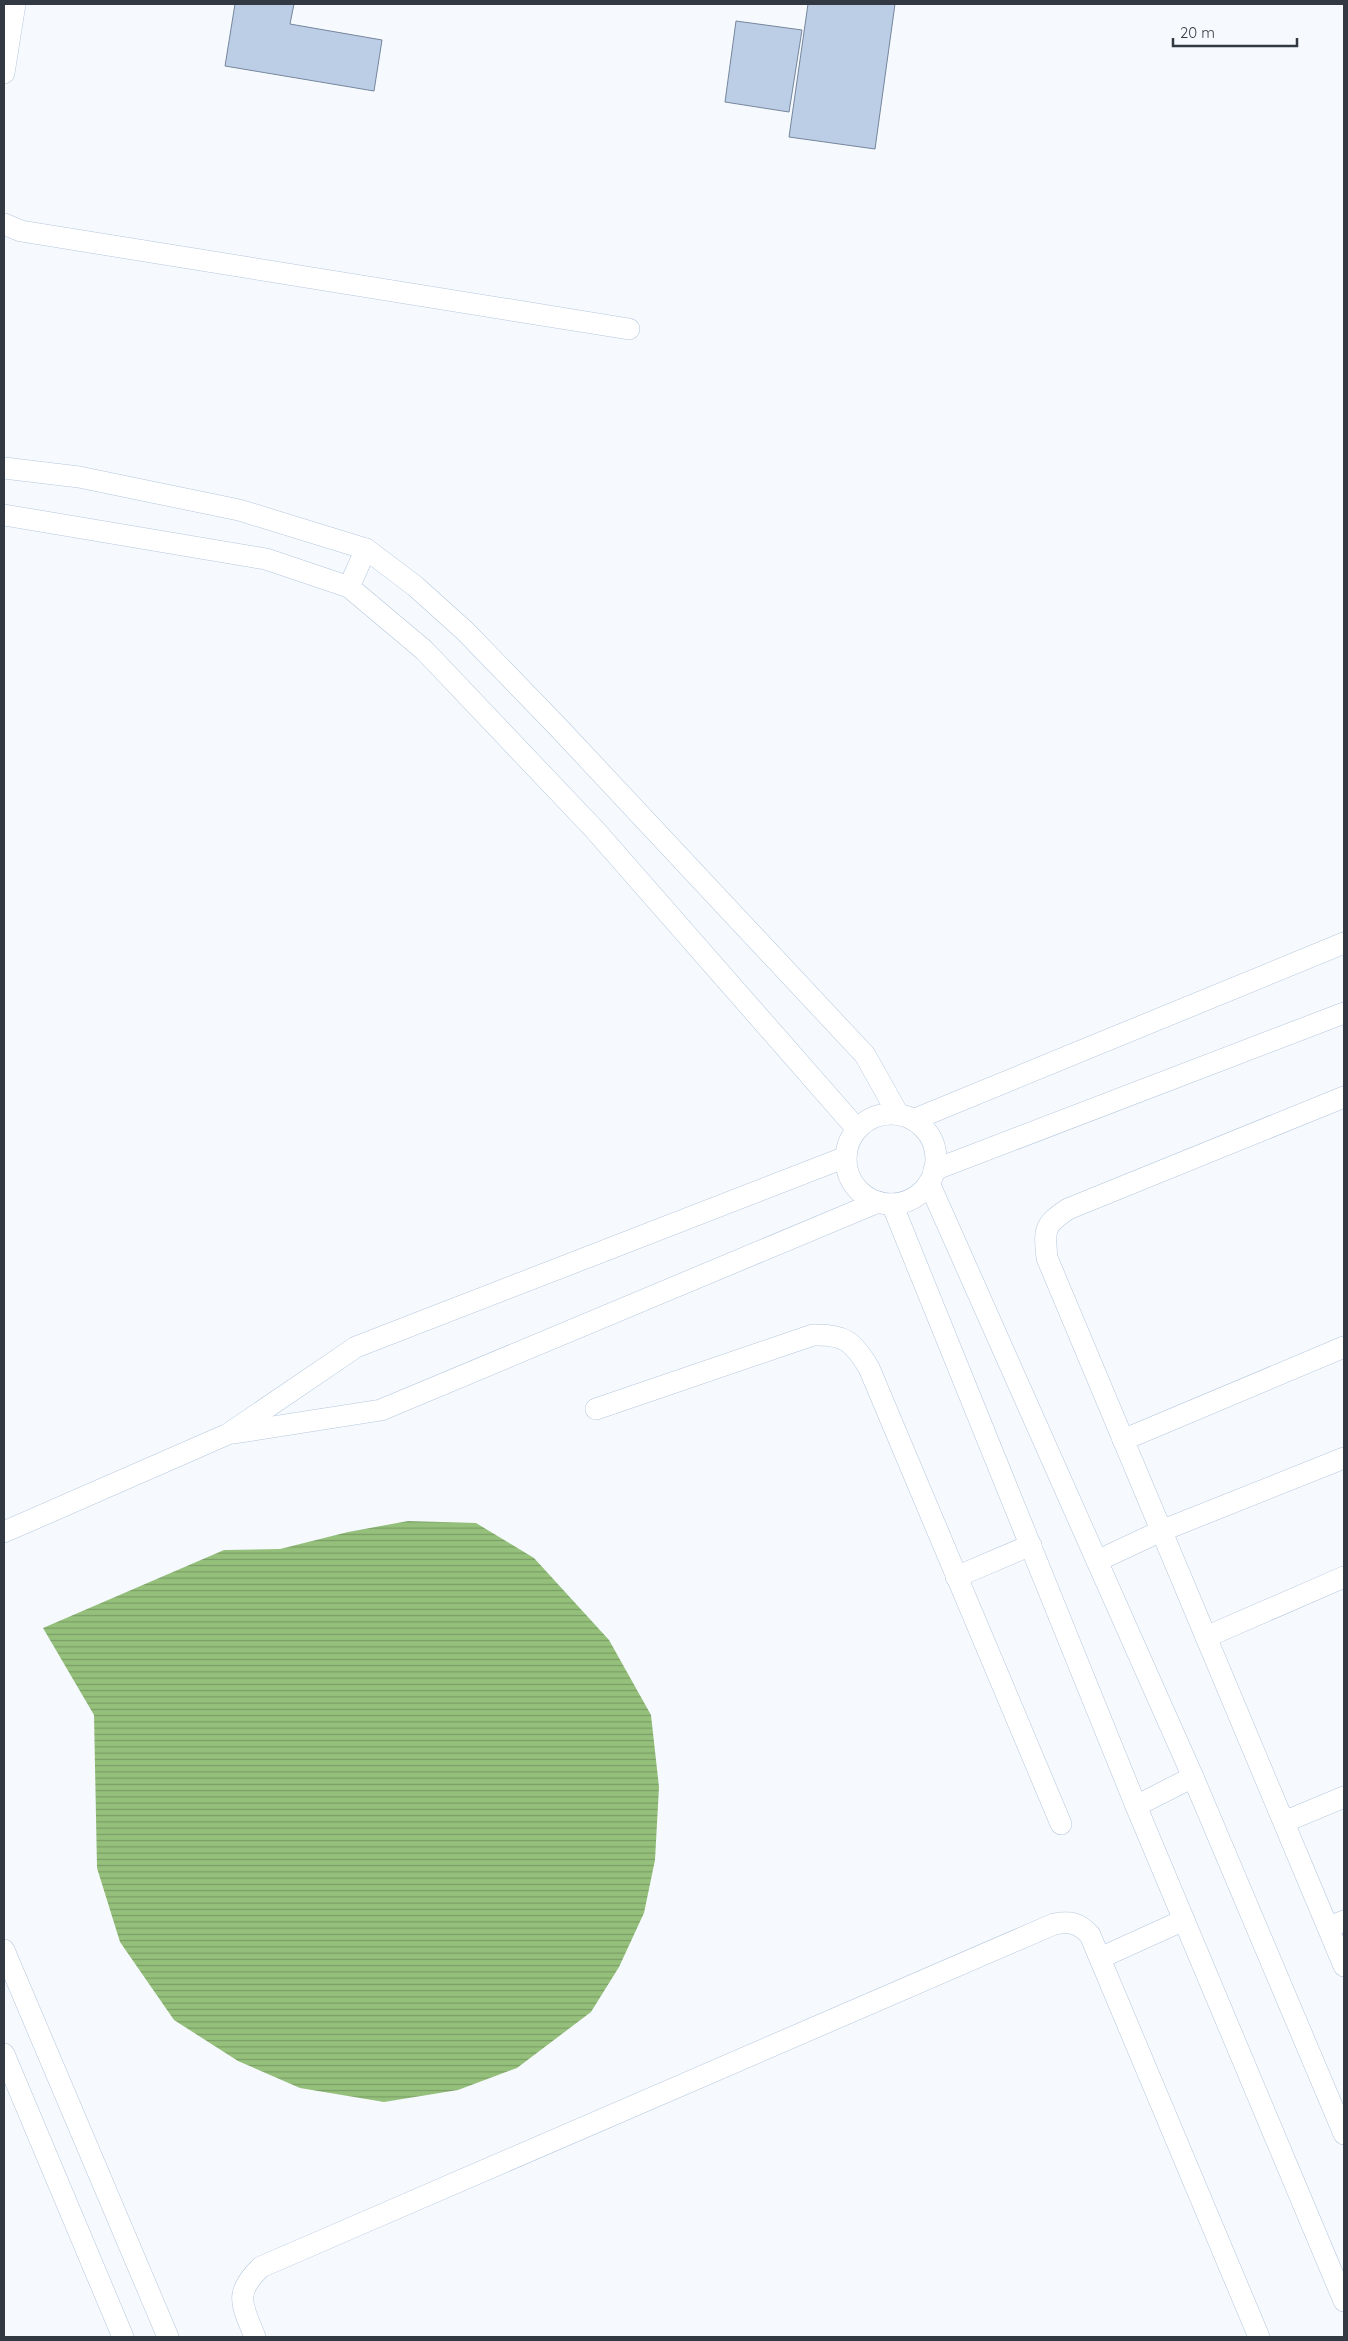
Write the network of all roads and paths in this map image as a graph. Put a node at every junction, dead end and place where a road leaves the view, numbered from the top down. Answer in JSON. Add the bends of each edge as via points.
{"nodes":[{"id":1,"x":15,"y":4,"type":"edge"},
{"id":2,"x":4,"y":73,"type":"edge"},
{"id":3,"x":4,"y":224,"type":"edge"},
{"id":4,"x":629,"y":329,"type":"dead end"},
{"id":5,"x":4,"y":468,"type":"edge"},
{"id":6,"x":4,"y":515,"type":"edge"},
{"id":7,"x":366,"y":549,"type":"junction"},
{"id":8,"x":349,"y":587,"type":"junction"},
{"id":9,"x":1344,"y":943,"type":"edge"},
{"id":10,"x":1344,"y":1012,"type":"edge"},
{"id":11,"x":1344,"y":1097,"type":"edge"},
{"id":12,"x":906,"y":1117,"type":"junction"},
{"id":13,"x":857,"y":1129,"type":"junction"},
{"id":14,"x":846,"y":1157,"type":"junction"},
{"id":15,"x":931,"y":1177,"type":"junction"},
{"id":16,"x":885,"y":1203,"type":"junction"},
{"id":17,"x":1344,"y":1347,"type":"edge"},
{"id":18,"x":596,"y":1409,"type":"dead end"},
{"id":19,"x":228,"y":1434,"type":"junction"},
{"id":20,"x":1123,"y":1440,"type":"junction"},
{"id":21,"x":1344,"y":1458,"type":"edge"},
{"id":22,"x":1161,"y":1531,"type":"junction"},
{"id":23,"x":4,"y":1532,"type":"edge"},
{"id":24,"x":1031,"y":1545,"type":"junction"},
{"id":25,"x":1097,"y":1561,"type":"junction"},
{"id":26,"x":956,"y":1577,"type":"junction"},
{"id":27,"x":1344,"y":1577,"type":"edge"},
{"id":28,"x":1206,"y":1637,"type":"junction"},
{"id":29,"x":1194,"y":1777,"type":"junction"},
{"id":30,"x":1344,"y":1797,"type":"edge"},
{"id":31,"x":1136,"y":1806,"type":"junction"},
{"id":32,"x":1284,"y":1822,"type":"junction"},
{"id":33,"x":1061,"y":1824,"type":"dead end"},
{"id":34,"x":1184,"y":1920,"type":"junction"},
{"id":35,"x":1336,"y":1924,"type":"edge"},
{"id":36,"x":4,"y":1950,"type":"edge"},
{"id":37,"x":1100,"y":1958,"type":"junction"},
{"id":38,"x":1344,"y":1966,"type":"edge"},
{"id":39,"x":4,"y":2054,"type":"edge"},
{"id":40,"x":1344,"y":2134,"type":"edge"},
{"id":41,"x":1342,"y":2290,"type":"edge"},
{"id":42,"x":123,"y":2337,"type":"edge"},
{"id":43,"x":168,"y":2337,"type":"edge"},
{"id":44,"x":256,"y":2337,"type":"edge"},
{"id":45,"x":1259,"y":2337,"type":"edge"}],
"edges":[{"from":1,"to":2,"type":"lane"},
{"from":3,"to":4,"type":"lane","via":[[21,231]]},
{"from":5,"to":7,"type":"lane","via":[[79,477],[239,510]]},
{"from":6,"to":8,"type":"lane","via":[[266,559]]},
{"from":7,"to":8,"type":"lane"},
{"from":7,"to":12,"type":"lane","via":[[415,586],[465,631],[572,741],[865,1055]]},
{"from":8,"to":13,"type":"lane","via":[[424,650],[595,830]]},
{"from":9,"to":12,"type":"lane"},
{"from":10,"to":15,"type":"lane"},
{"from":11,"to":20,"type":"lane","via":[[1068,1209],[1050,1221],[1045,1239],[1047,1258]]},
{"from":12,"to":13,"type":"lane","via":[[883,1114],[869,1119]]},
{"from":12,"to":15,"type":"lane","via":[[924,1130],[932,1142],[936,1156]]},
{"from":13,"to":14,"type":"lane","via":[[849,1142]]},
{"from":14,"to":16,"type":"lane","via":[[847,1172],[854,1185],[865,1196]]},
{"from":14,"to":19,"type":"lane","via":[[356,1347]]},
{"from":15,"to":16,"type":"lane","via":[[919,1194],[906,1201]]},
{"from":15,"to":25,"type":"lane"},
{"from":16,"to":19,"type":"lane","via":[[381,1410]]},
{"from":16,"to":24,"type":"lane"},
{"from":17,"to":20,"type":"lane"},
{"from":18,"to":26,"type":"lane","via":[[813,1335],[846,1339],[859,1350],[869,1368]]},
{"from":19,"to":23,"type":"lane"},
{"from":20,"to":22,"type":"lane"},
{"from":21,"to":22,"type":"lane"},
{"from":22,"to":25,"type":"lane"},
{"from":22,"to":28,"type":"lane"},
{"from":24,"to":26,"type":"lane"},
{"from":24,"to":31,"type":"lane"},
{"from":25,"to":29,"type":"lane"},
{"from":26,"to":33,"type":"lane"},
{"from":27,"to":28,"type":"lane"},
{"from":28,"to":32,"type":"lane"},
{"from":29,"to":31,"type":"lane"},
{"from":29,"to":40,"type":"lane"},
{"from":30,"to":32,"type":"lane"},
{"from":31,"to":34,"type":"lane"},
{"from":32,"to":35,"type":"lane"},
{"from":34,"to":37,"type":"lane"},
{"from":34,"to":41,"type":"lane"},
{"from":35,"to":38,"type":"lane"},
{"from":36,"to":43,"type":"lane"},
{"from":37,"to":44,"type":"lane","via":[[1082,1925],[1069,1922],[1054,1924],[261,2267],[248,2280],[243,2292],[243,2308]]},
{"from":37,"to":45,"type":"lane"},
{"from":39,"to":42,"type":"lane"}]}
